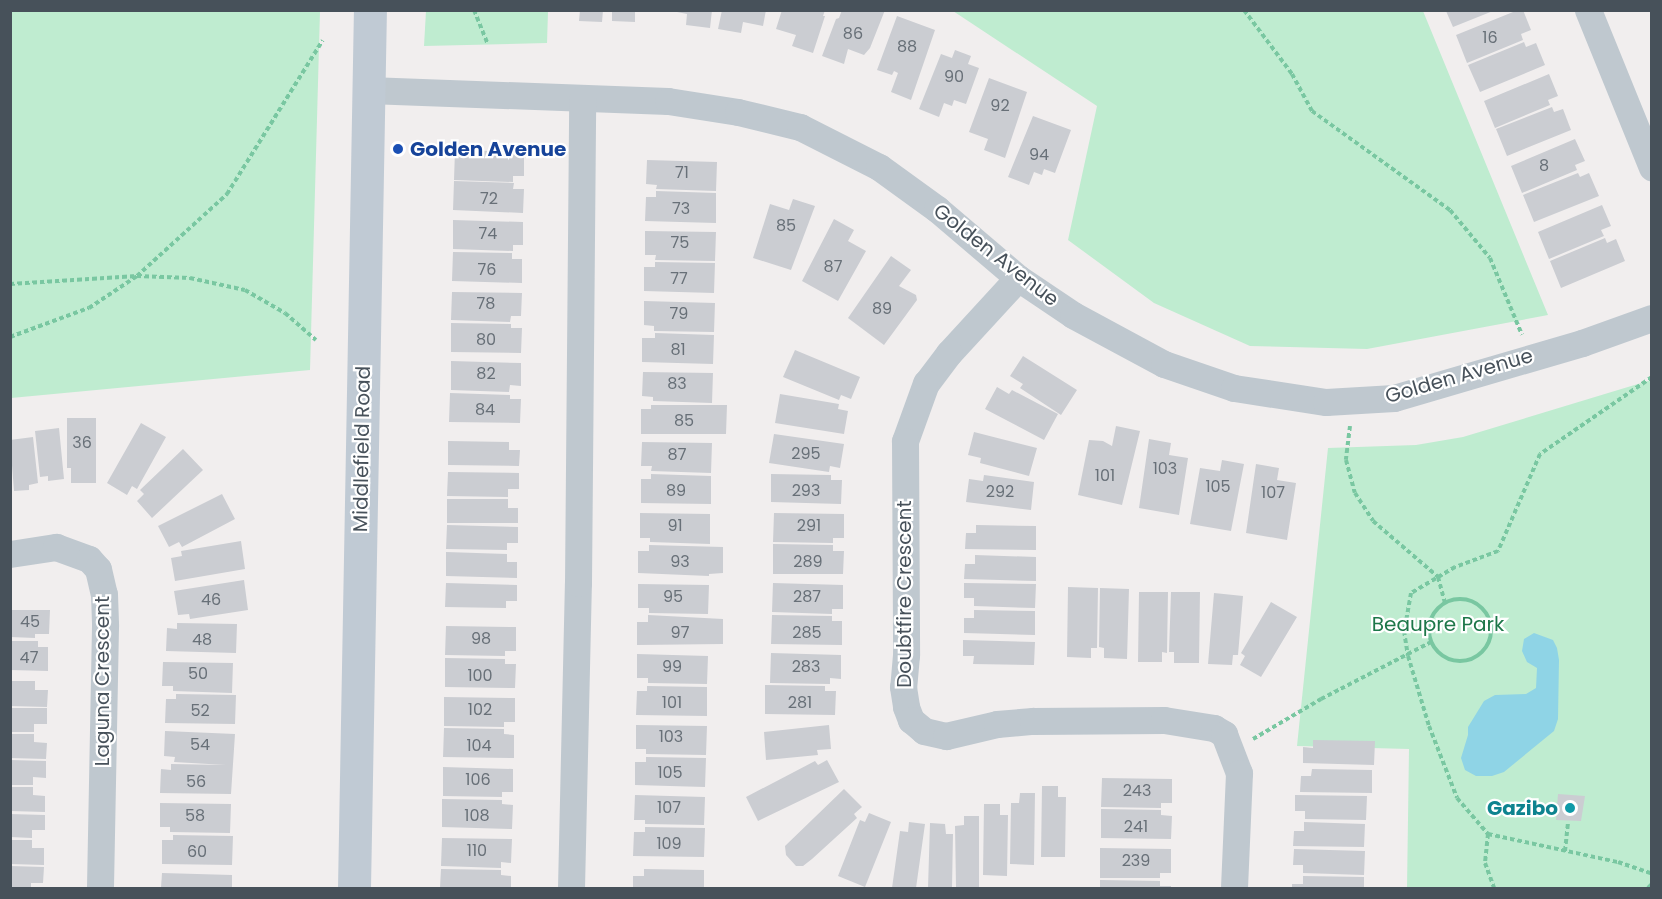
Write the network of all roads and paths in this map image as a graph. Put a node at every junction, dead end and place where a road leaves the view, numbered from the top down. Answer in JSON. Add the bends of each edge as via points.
{"nodes":[{"id":1,"x":370,"y":10,"type":"edge"},
{"id":2,"x":474,"y":10,"type":"edge"},
{"id":3,"x":1244,"y":10,"type":"edge"},
{"id":4,"x":1588,"y":10,"type":"edge"},
{"id":5,"x":323,"y":40,"type":"dead end"},
{"id":6,"x":487,"y":43,"type":"dead end"},
{"id":7,"x":368,"y":90,"type":"junction"},
{"id":8,"x":582,"y":99,"type":"junction"},
{"id":9,"x":1652,"y":168,"type":"edge"},
{"id":10,"x":138,"y":276,"type":"junction"},
{"id":11,"x":1018,"y":278,"type":"junction"},
{"id":12,"x":10,"y":284,"type":"edge"},
{"id":13,"x":1652,"y":318,"type":"edge"},
{"id":14,"x":10,"y":337,"type":"edge"},
{"id":15,"x":316,"y":340,"type":"dead end"},
{"id":16,"x":1530,"y":356,"type":"junction"},
{"id":17,"x":1652,"y":377,"type":"edge"},
{"id":18,"x":1354,"y":401,"type":"junction"},
{"id":19,"x":10,"y":554,"type":"edge"},
{"id":20,"x":1438,"y":577,"type":"junction"},
{"id":21,"x":1444,"y":603,"type":"junction"},
{"id":22,"x":1431,"y":642,"type":"junction"},
{"id":23,"x":1408,"y":656,"type":"junction"},
{"id":24,"x":1232,"y":752,"type":"junction"},
{"id":25,"x":1568,"y":820,"type":"dead end"},
{"id":26,"x":1488,"y":834,"type":"junction"},
{"id":27,"x":1565,"y":851,"type":"junction"},
{"id":28,"x":1652,"y":874,"type":"edge"},
{"id":29,"x":1652,"y":884,"type":"edge"},
{"id":30,"x":100,"y":888,"type":"edge"},
{"id":31,"x":354,"y":888,"type":"edge"},
{"id":32,"x":571,"y":888,"type":"edge"},
{"id":33,"x":1234,"y":888,"type":"edge"},
{"id":34,"x":1494,"y":888,"type":"edge"},
{"id":35,"x":1648,"y":888,"type":"edge"}],
"edges":[{"from":1,"to":7,"type":"main road","name":"Middlefield Road"},
{"from":2,"to":6,"type":"path"},
{"from":3,"to":16,"type":"path","via":[[1292,74],[1312,111],[1450,210],[1464,226],[1490,258]]},
{"from":4,"to":9,"type":"street"},
{"from":5,"to":10,"type":"path","via":[[227,194]]},
{"from":7,"to":8,"type":"street","name":"Golden Avenue"},
{"from":7,"to":31,"type":"main road","name":"Middlefield Road"},
{"from":8,"to":11,"type":"street","name":"Golden Avenue","via":[[668,101],[800,127],[879,167],[937,209]]},
{"from":8,"to":32,"type":"street"},
{"from":10,"to":12,"type":"path"},
{"from":10,"to":14,"type":"path","via":[[89,308]]},
{"from":10,"to":15,"type":"path","via":[[190,278],[245,290],[285,313]]},
{"from":11,"to":18,"type":"street","name":"Golden Avenue","via":[[1073,315],[1164,364],[1234,388],[1326,402]]},
{"from":11,"to":24,"type":"street","name":"Doubtfire Crescent","via":[[926,383],[905,441],[903,687],[910,720],[924,731],[946,736],[997,724],[1033,721],[1191,723],[1224,734]]},
{"from":13,"to":16,"type":"street","name":"Golden Avenue","via":[[1582,343]]},
{"from":16,"to":18,"type":"street","name":"Golden Avenue","via":[[1394,398]]},
{"from":17,"to":20,"type":"path","via":[[1540,454],[1498,551]]},
{"from":18,"to":20,"type":"path","via":[[1346,460],[1355,493],[1373,521]]},
{"from":19,"to":30,"type":"street","name":"Laguna Crescent","via":[[56,547],[89,559],[98,569],[105,626]]},
{"from":20,"to":21,"type":"path"},
{"from":20,"to":23,"type":"path","via":[[1411,593],[1404,631]]},
{"from":21,"to":22,"type":"path","via":[[1430,621]]},
{"from":21,"to":22,"type":"path","via":[[1466,600],[1484,610],[1490,622],[1488,643],[1482,652],[1463,661],[1442,656]]},
{"from":22,"to":23,"type":"path"},
{"from":23,"to":24,"type":"path","via":[[1321,699]]},
{"from":23,"to":26,"type":"path","via":[[1457,798]]},
{"from":24,"to":33,"type":"street","name":"Doubtfire Crescent","via":[[1239,773]]},
{"from":25,"to":27,"type":"path"},
{"from":26,"to":27,"type":"path"},
{"from":26,"to":34,"type":"path","via":[[1485,863]]},
{"from":27,"to":28,"type":"path"},
{"from":29,"to":35,"type":"path"}]}
